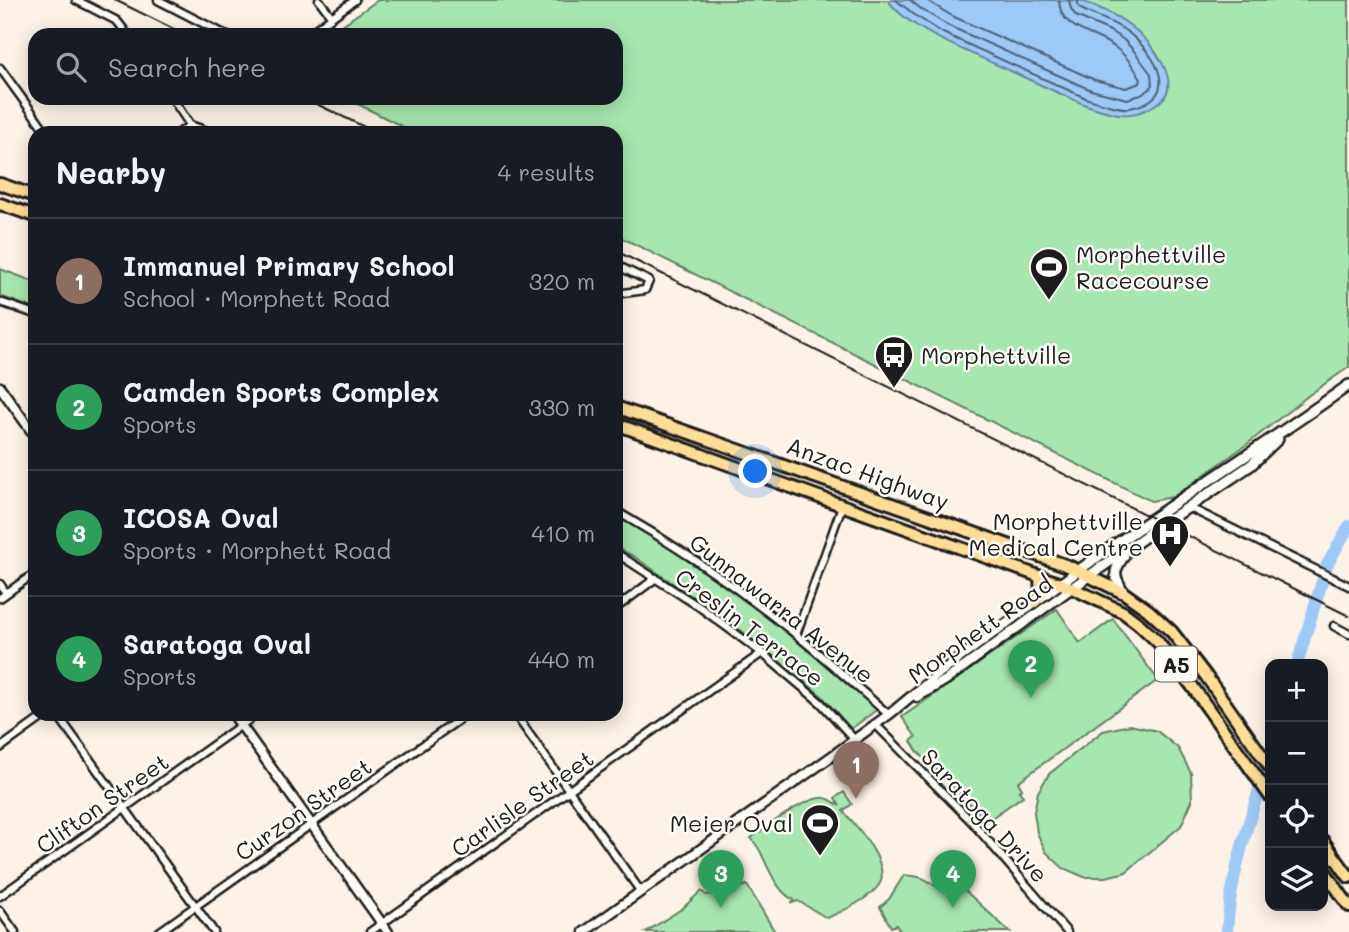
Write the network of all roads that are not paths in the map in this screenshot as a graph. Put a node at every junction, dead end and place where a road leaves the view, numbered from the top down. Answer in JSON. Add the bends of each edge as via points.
{"nodes":[{"id":1,"x":76,"y":0,"type":"edge"},
{"id":2,"x":320,"y":0,"type":"edge"},
{"id":3,"x":355,"y":0,"type":"edge"},
{"id":4,"x":162,"y":1,"type":"edge"},
{"id":5,"x":332,"y":17,"type":"junction"},
{"id":6,"x":122,"y":28,"type":"edge"},
{"id":7,"x":213,"y":28,"type":"edge"},
{"id":8,"x":317,"y":28,"type":"edge"},
{"id":9,"x":0,"y":68,"type":"edge"},
{"id":10,"x":177,"y":105,"type":"edge"},
{"id":11,"x":190,"y":125,"type":"joint"},
{"id":12,"x":42,"y":126,"type":"edge"},
{"id":13,"x":193,"y":126,"type":"edge"},
{"id":14,"x":0,"y":184,"type":"edge"},
{"id":15,"x":21,"y":191,"type":"junction"},
{"id":16,"x":28,"y":194,"type":"edge"},
{"id":17,"x":0,"y":204,"type":"edge"},
{"id":18,"x":16,"y":210,"type":"junction"},
{"id":19,"x":28,"y":213,"type":"edge"},
{"id":20,"x":623,"y":268,"type":"edge"},
{"id":21,"x":623,"y":293,"type":"edge"},
{"id":22,"x":0,"y":302,"type":"edge"},
{"id":23,"x":28,"y":312,"type":"edge"},
{"id":24,"x":1349,"y":385,"type":"edge"},
{"id":25,"x":0,"y":387,"type":"edge"},
{"id":26,"x":623,"y":409,"type":"edge"},
{"id":27,"x":28,"y":423,"type":"edge"},
{"id":28,"x":1292,"y":425,"type":"junction"},
{"id":29,"x":623,"y":427,"type":"edge"},
{"id":30,"x":763,"y":458,"type":"junction"},
{"id":31,"x":800,"y":471,"type":"junction"},
{"id":32,"x":772,"y":481,"type":"junction"},
{"id":33,"x":809,"y":494,"type":"junction"},
{"id":34,"x":842,"y":506,"type":"junction"},
{"id":35,"x":1188,"y":507,"type":"junction"},
{"id":36,"x":623,"y":515,"type":"edge"},
{"id":37,"x":1131,"y":546,"type":"junction"},
{"id":38,"x":623,"y":557,"type":"edge"},
{"id":39,"x":1078,"y":570,"type":"junction"},
{"id":40,"x":1090,"y":576,"type":"junction"},
{"id":41,"x":1040,"y":577,"type":"junction"},
{"id":42,"x":28,"y":578,"type":"edge"},
{"id":43,"x":656,"y":578,"type":"junction"},
{"id":44,"x":0,"y":584,"type":"edge"},
{"id":45,"x":1060,"y":584,"type":"junction"},
{"id":46,"x":1349,"y":586,"type":"edge"},
{"id":47,"x":1072,"y":588,"type":"junction"},
{"id":48,"x":1124,"y":593,"type":"junction"},
{"id":49,"x":3,"y":596,"type":"edge"},
{"id":50,"x":1035,"y":602,"type":"junction"},
{"id":51,"x":623,"y":603,"type":"edge"},
{"id":52,"x":1334,"y":626,"type":"dead end"},
{"id":53,"x":1349,"y":634,"type":"edge"},
{"id":54,"x":796,"y":635,"type":"junction"},
{"id":55,"x":762,"y":653,"type":"junction"},
{"id":56,"x":1206,"y":676,"type":"junction"},
{"id":57,"x":1192,"y":686,"type":"junction"},
{"id":58,"x":890,"y":714,"type":"junction"},
{"id":59,"x":37,"y":721,"type":"edge"},
{"id":60,"x":62,"y":721,"type":"edge"},
{"id":61,"x":239,"y":721,"type":"edge"},
{"id":62,"x":247,"y":721,"type":"edge"},
{"id":63,"x":457,"y":721,"type":"edge"},
{"id":64,"x":520,"y":721,"type":"edge"},
{"id":65,"x":875,"y":724,"type":"junction"},
{"id":66,"x":242,"y":725,"type":"junction"},
{"id":67,"x":854,"y":739,"type":"junction"},
{"id":68,"x":0,"y":748,"type":"edge"},
{"id":69,"x":1265,"y":760,"type":"edge"},
{"id":70,"x":1265,"y":789,"type":"edge"},
{"id":71,"x":568,"y":791,"type":"junction"},
{"id":72,"x":125,"y":809,"type":"junction"},
{"id":73,"x":312,"y":824,"type":"junction"},
{"id":74,"x":1328,"y":848,"type":"edge"},
{"id":75,"x":1328,"y":876,"type":"edge"},
{"id":76,"x":1349,"y":877,"type":"edge"},
{"id":77,"x":641,"y":892,"type":"junction"},
{"id":78,"x":0,"y":896,"type":"edge"},
{"id":79,"x":195,"y":906,"type":"junction"},
{"id":80,"x":1349,"y":906,"type":"edge"},
{"id":81,"x":0,"y":911,"type":"edge"},
{"id":82,"x":382,"y":923,"type":"junction"},
{"id":83,"x":15,"y":932,"type":"edge"},
{"id":84,"x":159,"y":932,"type":"edge"},
{"id":85,"x":214,"y":932,"type":"edge"},
{"id":86,"x":370,"y":932,"type":"edge"},
{"id":87,"x":388,"y":932,"type":"edge"},
{"id":88,"x":584,"y":932,"type":"edge"},
{"id":89,"x":1067,"y":932,"type":"edge"}],
"edges":[{"from":1,"to":6,"type":"street"},
{"from":2,"to":5,"type":"street"},
{"from":3,"to":5,"type":"street"},
{"from":4,"to":7,"type":"street"},
{"from":5,"to":8,"type":"street"},
{"from":9,"to":12,"type":"street"},
{"from":10,"to":11,"type":"street"},
{"from":11,"to":13,"type":"street"},
{"from":14,"to":15,"type":"highway"},
{"from":15,"to":16,"type":"highway"},
{"from":15,"to":18,"type":"highway"},
{"from":17,"to":18,"type":"highway"},
{"from":18,"to":19,"type":"highway"},
{"from":20,"to":21,"type":"street","via":[[649,281],[645,290]]},
{"from":22,"to":23,"type":"street"},
{"from":24,"to":28,"type":"main road","name":"Morphett Road"},
{"from":25,"to":27,"type":"street"},
{"from":26,"to":30,"type":"highway","name":"Anzac Highway","number":"A5"},
{"from":28,"to":35,"type":"main road","name":"Morphett Road","via":[[1251,465]]},
{"from":28,"to":39,"type":"main road","name":"Morphett Road"},
{"from":29,"to":32,"type":"highway","name":"Anzac Highway","number":"A5"},
{"from":30,"to":31,"type":"highway","name":"Anzac Highway","number":"A5"},
{"from":30,"to":32,"type":"highway","via":[[778,470]]},
{"from":31,"to":33,"type":"highway","via":[[798,481]]},
{"from":31,"to":39,"type":"highway","name":"Anzac Highway","number":"A5"},
{"from":32,"to":33,"type":"highway","name":"Anzac Highway","number":"A5"},
{"from":33,"to":34,"type":"highway","name":"Anzac Highway","number":"A5"},
{"from":34,"to":41,"type":"highway","name":"Anzac Highway","number":"A5"},
{"from":34,"to":54,"type":"street"},
{"from":35,"to":37,"type":"main road","name":"Morphett Road"},
{"from":35,"to":46,"type":"street"},
{"from":36,"to":54,"type":"street","name":"Gunnawarra Avenue","via":[[722,579]]},
{"from":37,"to":40,"type":"main road","name":"Morphett Road"},
{"from":37,"to":48,"type":"main road","via":[[1116,566]]},
{"from":38,"to":43,"type":"street","name":"Creslin Terrace"},
{"from":39,"to":40,"type":"highway","name":"Anzac Highway","number":"A5"},
{"from":39,"to":45,"type":"main road","name":"Morphett Road"},
{"from":40,"to":47,"type":"main road","name":"Morphett Road"},
{"from":40,"to":48,"type":"highway","name":"Anzac Highway","number":"A5"},
{"from":41,"to":45,"type":"highway","name":"Anzac Highway","number":"A5"},
{"from":41,"to":50,"type":"highway","via":[[1041,594]]},
{"from":42,"to":49,"type":"street"},
{"from":43,"to":51,"type":"street"},
{"from":43,"to":55,"type":"street","name":"Creslin Terrace"},
{"from":44,"to":49,"type":"street"},
{"from":45,"to":47,"type":"highway","name":"Anzac Highway","number":"A5"},
{"from":45,"to":50,"type":"street","name":"Morphett Road"},
{"from":47,"to":57,"type":"highway","name":"Anzac Highway","number":"A5","via":[[1139,624]]},
{"from":47,"to":58,"type":"street","name":"Morphett Road","via":[[946,680]]},
{"from":48,"to":56,"type":"highway","name":"Anzac Highway","number":"A5","via":[[1172,632]]},
{"from":50,"to":58,"type":"street","name":"Morphett Road"},
{"from":52,"to":53,"type":"street"},
{"from":54,"to":58,"type":"street","name":"Gunnawarra Avenue"},
{"from":55,"to":67,"type":"street","name":"Creslin Terrace","via":[[821,703]]},
{"from":55,"to":71,"type":"street","name":"Carlisle Street"},
{"from":56,"to":57,"type":"highway"},
{"from":56,"to":69,"type":"highway","name":"Anzac Highway","number":"A5"},
{"from":57,"to":70,"type":"highway","name":"Anzac Highway","number":"A5"},
{"from":58,"to":65,"type":"street","name":"Morphett Road"},
{"from":59,"to":68,"type":"street"},
{"from":60,"to":72,"type":"street"},
{"from":61,"to":66,"type":"street"},
{"from":62,"to":66,"type":"street","name":"Clifton Street"},
{"from":63,"to":73,"type":"street","name":"Curzon Street"},
{"from":64,"to":71,"type":"street"},
{"from":65,"to":67,"type":"street","name":"Morphett Road"},
{"from":65,"to":89,"type":"street","name":"Saratoga Drive","via":[[972,822]]},
{"from":66,"to":72,"type":"street","name":"Clifton Street"},
{"from":66,"to":73,"type":"street"},
{"from":67,"to":77,"type":"street","name":"Morphett Road"},
{"from":71,"to":77,"type":"street"},
{"from":71,"to":82,"type":"street","name":"Carlisle Street"},
{"from":72,"to":78,"type":"street","name":"Clifton Street"},
{"from":72,"to":79,"type":"street"},
{"from":73,"to":79,"type":"street","name":"Curzon Street"},
{"from":73,"to":82,"type":"street"},
{"from":74,"to":76,"type":"highway"},
{"from":75,"to":80,"type":"highway"},
{"from":77,"to":88,"type":"street","name":"Morphett Road"},
{"from":79,"to":84,"type":"street","name":"Curzon Street"},
{"from":79,"to":85,"type":"street"},
{"from":81,"to":83,"type":"street"},
{"from":82,"to":86,"type":"street","name":"Carlisle Street"},
{"from":82,"to":87,"type":"street"}]}
